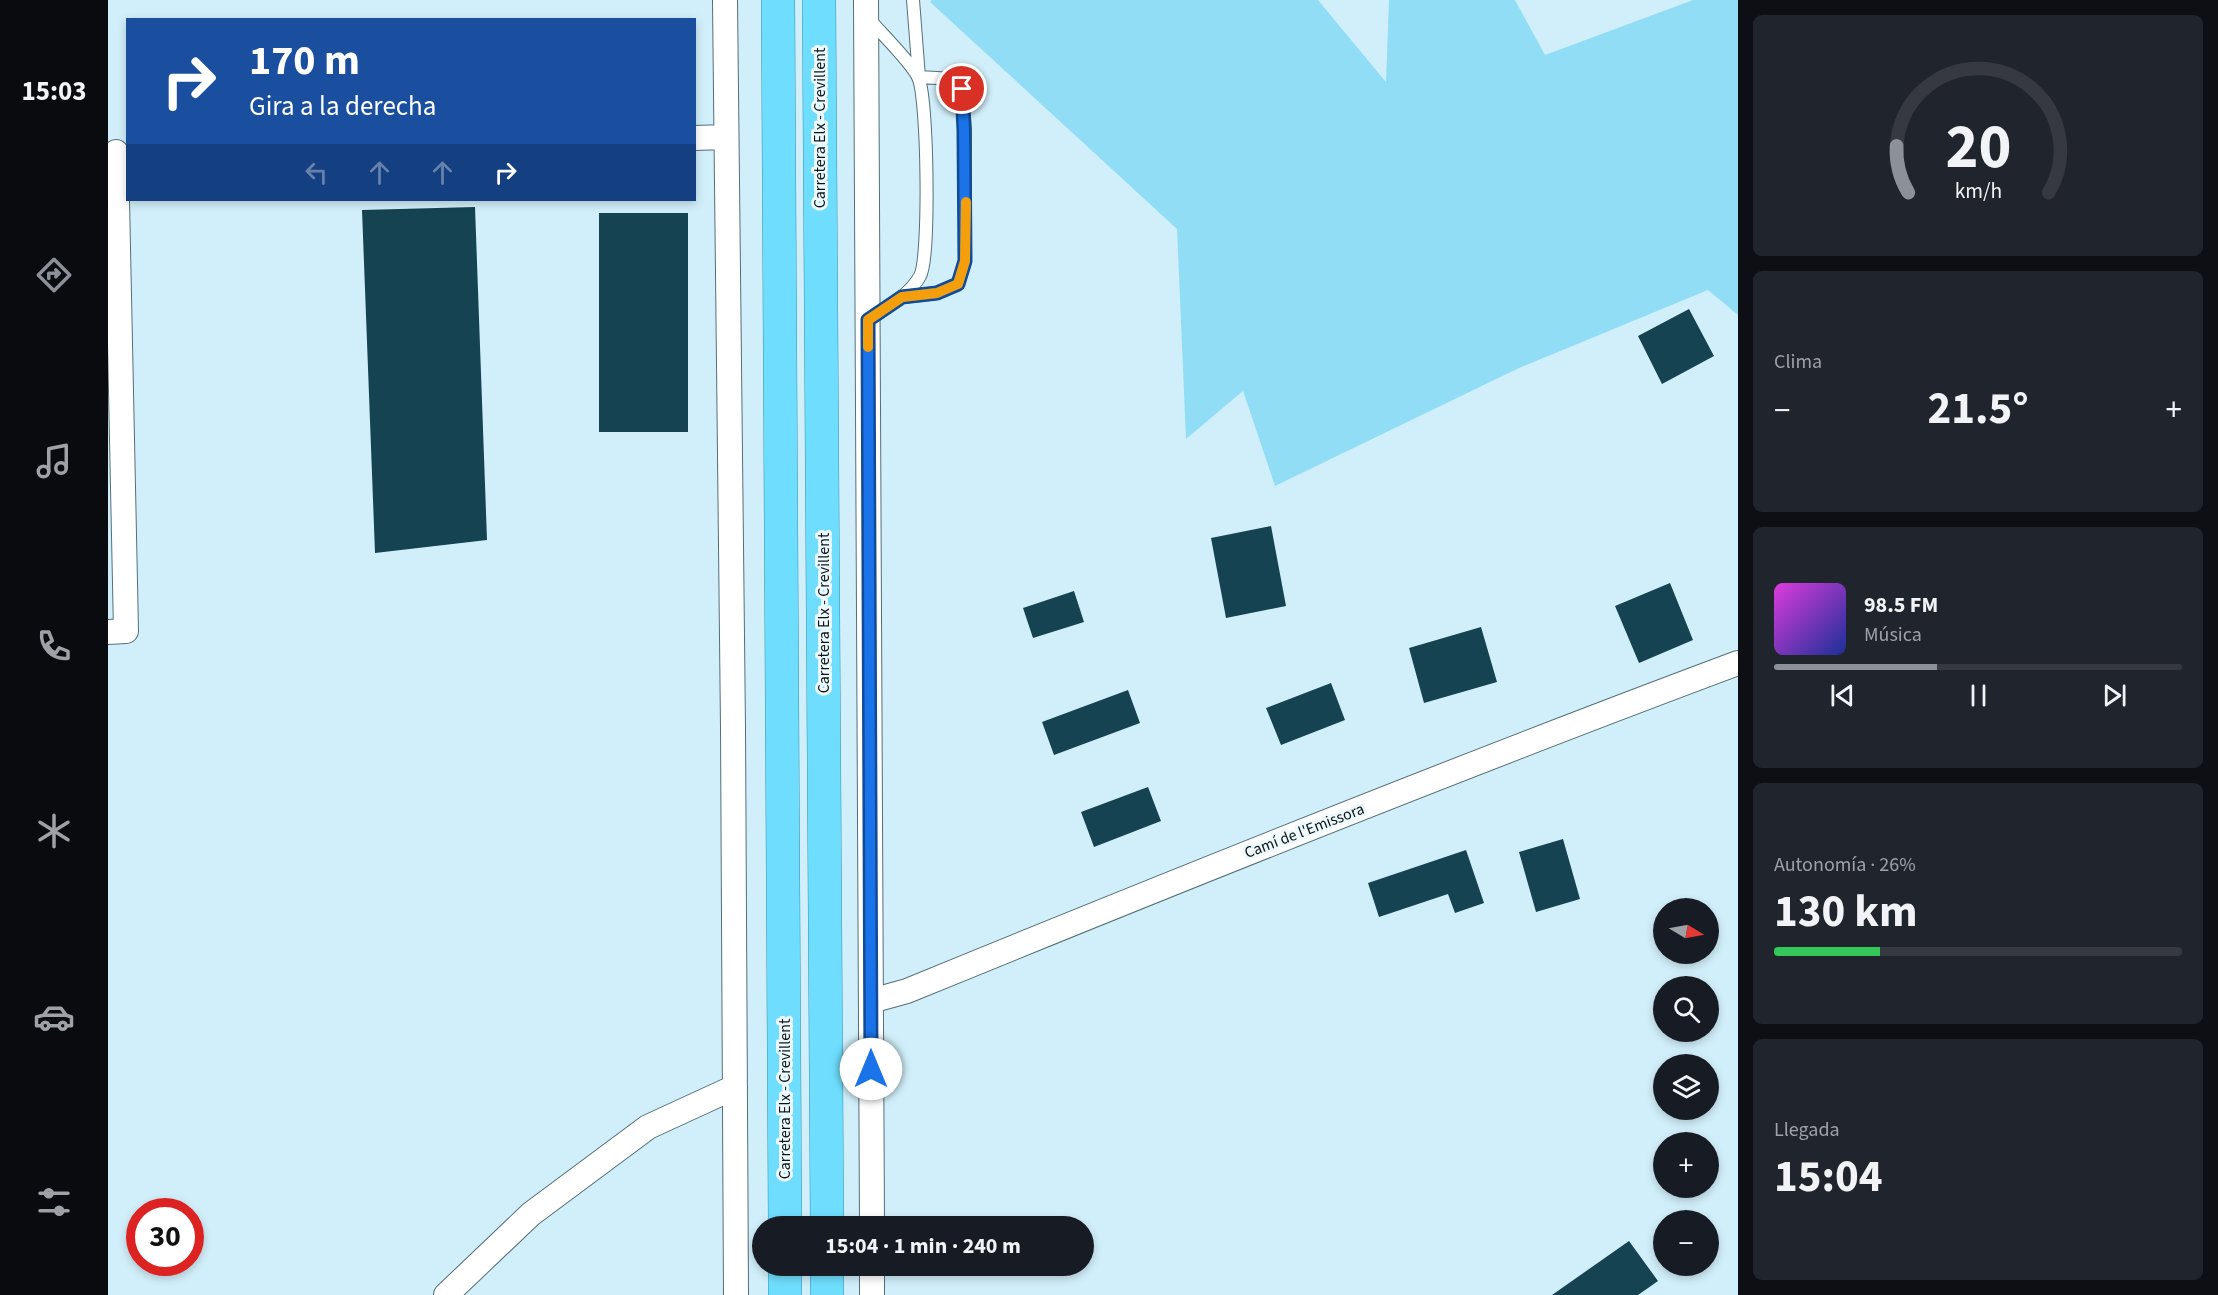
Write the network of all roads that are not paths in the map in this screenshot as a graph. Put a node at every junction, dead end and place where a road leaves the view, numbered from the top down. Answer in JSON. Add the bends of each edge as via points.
{"nodes":[{"id":1,"x":725,"y":0,"type":"edge"},
{"id":2,"x":778,"y":0,"type":"edge"},
{"id":3,"x":819,"y":0,"type":"edge"},
{"id":4,"x":913,"y":0,"type":"edge"},
{"id":5,"x":866,"y":8,"type":"edge"},
{"id":6,"x":919,"y":77,"type":"junction"},
{"id":7,"x":726,"y":137,"type":"junction"},
{"id":8,"x":696,"y":138,"type":"edge"},
{"id":9,"x":117,"y":152,"type":"edge"},
{"id":10,"x":902,"y":297,"type":"junction"},
{"id":11,"x":868,"y":320,"type":"junction"},
{"id":12,"x":108,"y":632,"type":"edge"},
{"id":13,"x":1738,"y":663,"type":"edge"},
{"id":14,"x":871,"y":1001,"type":"junction"},
{"id":15,"x":735,"y":1087,"type":"junction"},
{"id":16,"x":785,"y":1216,"type":"edge"},
{"id":17,"x":826,"y":1216,"type":"edge"},
{"id":18,"x":872,"y":1216,"type":"edge"},
{"id":19,"x":785,"y":1276,"type":"edge"},
{"id":20,"x":827,"y":1276,"type":"edge"},
{"id":21,"x":872,"y":1276,"type":"edge"},
{"id":22,"x":446,"y":1295,"type":"edge"},
{"id":23,"x":736,"y":1295,"type":"edge"},
{"id":24,"x":785,"y":1295,"type":"edge"},
{"id":25,"x":827,"y":1295,"type":"edge"},
{"id":26,"x":872,"y":1295,"type":"edge"}],
"edges":[{"from":1,"to":7,"type":"street"},
{"from":2,"to":16,"type":"highway","name":"Carretera Elx - Crevillent"},
{"from":3,"to":17,"type":"highway","name":"Carretera Elx - Crevillent"},
{"from":4,"to":6,"type":"lane"},
{"from":5,"to":6,"type":"lane"},
{"from":5,"to":11,"type":"street"},
{"from":6,"to":10,"type":"lane","via":[[926,154],[922,274]]},
{"from":6,"to":10,"type":"lane","via":[[954,79],[962,89],[965,261],[958,284],[937,293]]},
{"from":7,"to":8,"type":"street"},
{"from":7,"to":15,"type":"street"},
{"from":9,"to":12,"type":"street","via":[[126,631]]},
{"from":10,"to":11,"type":"lane"},
{"from":11,"to":14,"type":"street"},
{"from":13,"to":14,"type":"street","name":"Camí de l'Emissora","via":[[1206,869],[907,991]]},
{"from":14,"to":18,"type":"street"},
{"from":15,"to":22,"type":"street","via":[[648,1127],[531,1214]]},
{"from":15,"to":23,"type":"street"},
{"from":19,"to":24,"type":"highway"},
{"from":20,"to":25,"type":"highway"},
{"from":21,"to":26,"type":"street"}]}
